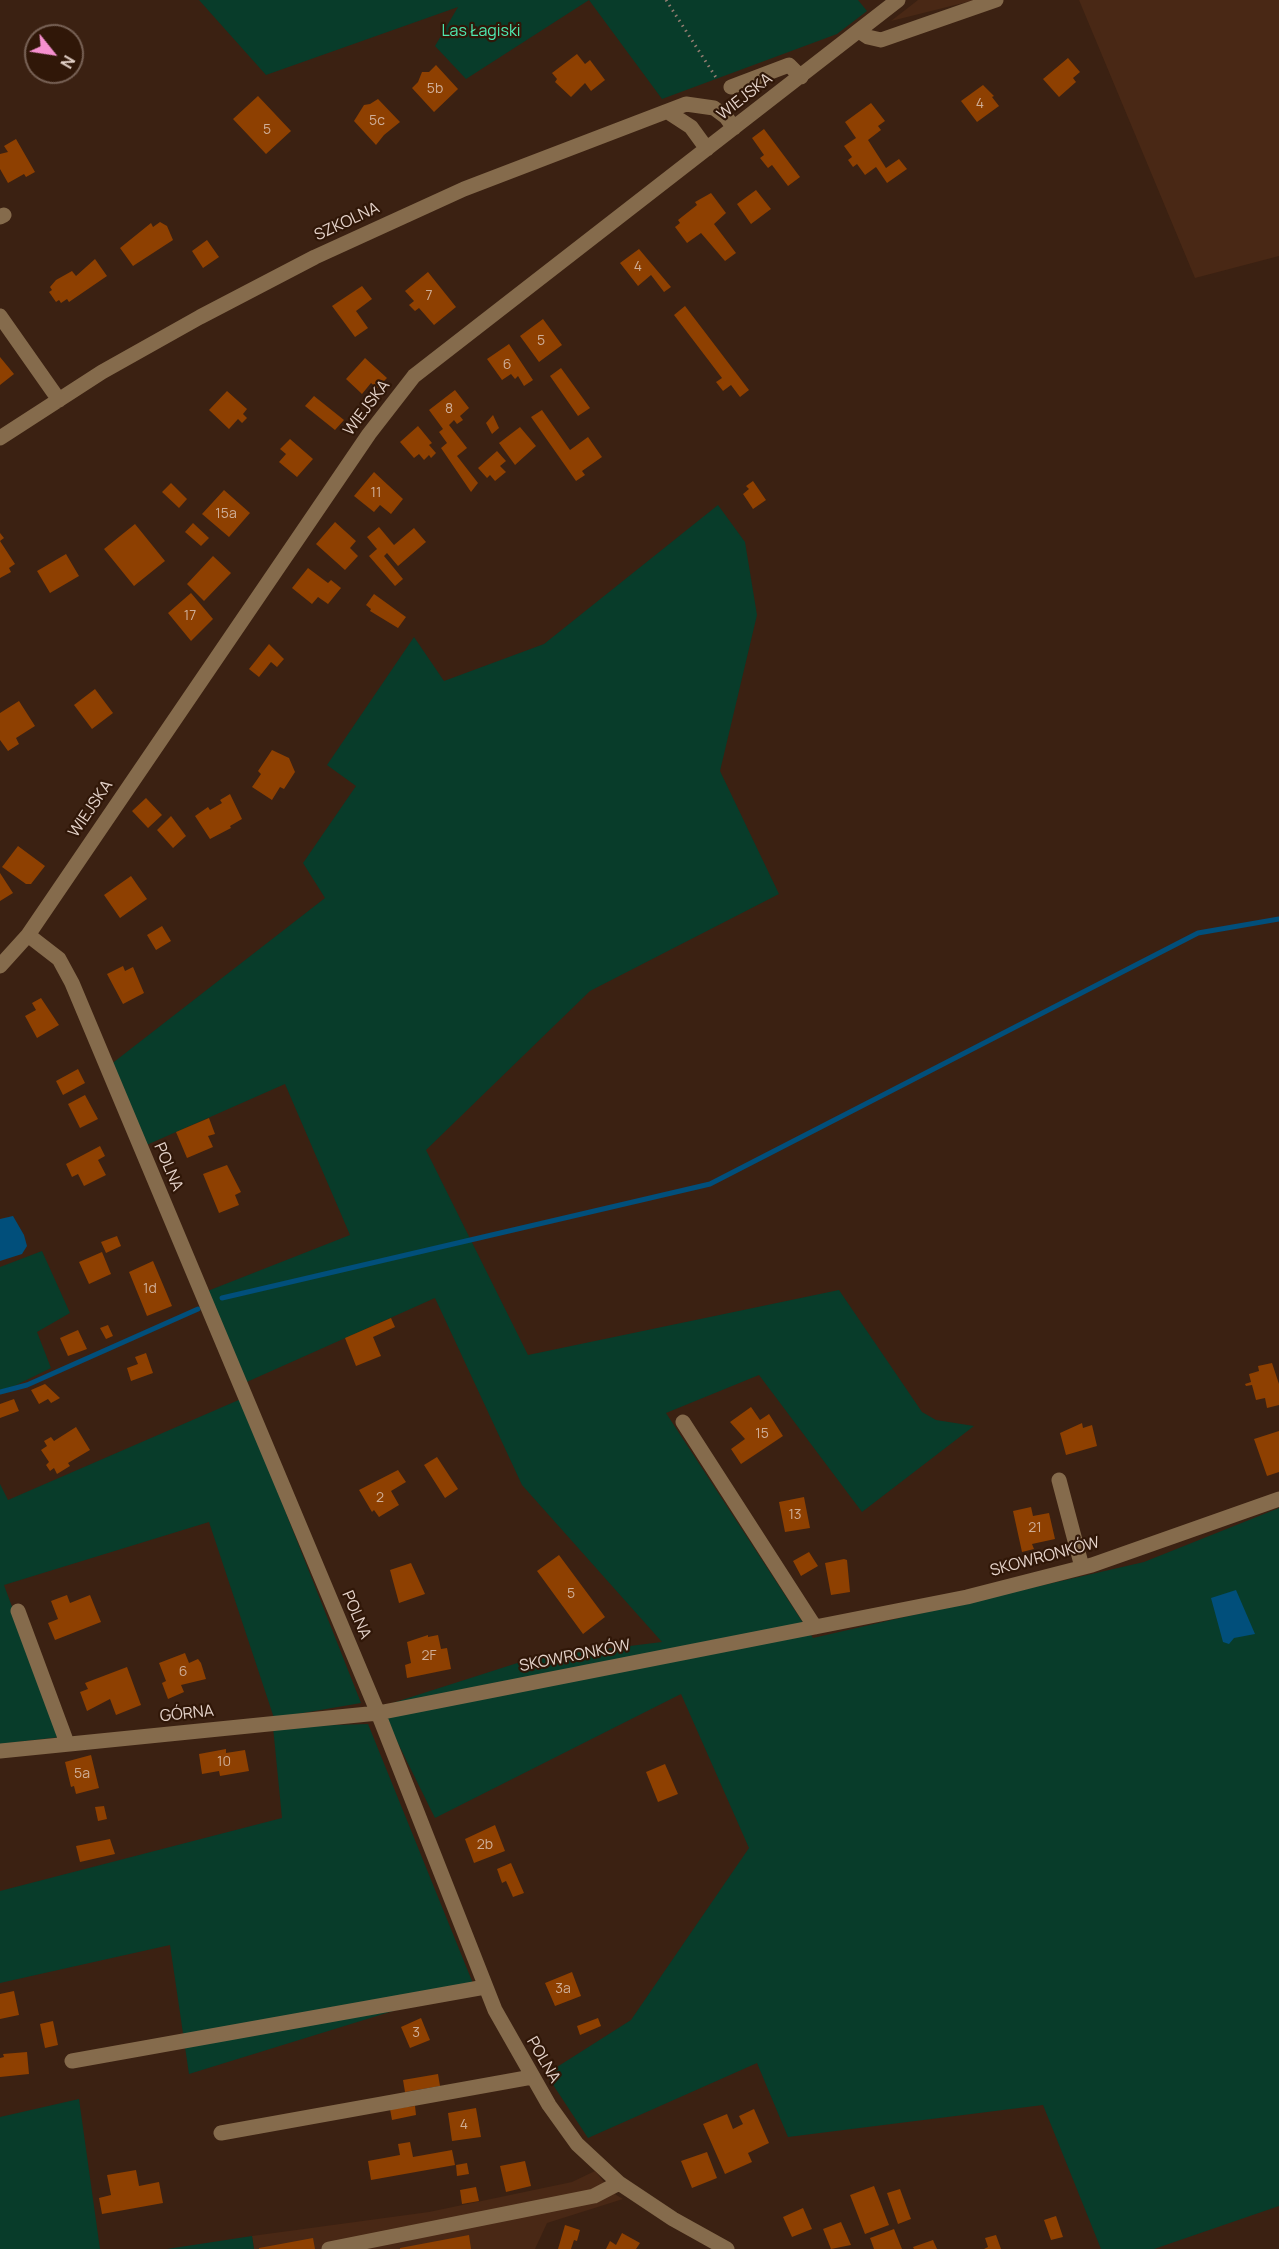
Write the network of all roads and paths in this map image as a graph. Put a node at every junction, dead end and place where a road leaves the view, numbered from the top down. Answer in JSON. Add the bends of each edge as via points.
{"nodes":[{"id":1,"x":666,"y":0,"type":"edge"},
{"id":2,"x":898,"y":0,"type":"edge"},
{"id":3,"x":996,"y":0,"type":"edge"},
{"id":4,"x":972,"y":3,"type":"edge"},
{"id":5,"x":859,"y":31,"type":"junction"},
{"id":6,"x":801,"y":77,"type":"junction"},
{"id":7,"x":731,"y":87,"type":"dead end"},
{"id":8,"x":714,"y":108,"type":"junction"},
{"id":9,"x":668,"y":112,"type":"junction"},
{"id":10,"x":734,"y":128,"type":"junction"},
{"id":11,"x":707,"y":149,"type":"junction"},
{"id":12,"x":0,"y":316,"type":"edge"},
{"id":13,"x":59,"y":400,"type":"junction"},
{"id":14,"x":0,"y":438,"type":"edge"},
{"id":15,"x":28,"y":935,"type":"junction"},
{"id":16,"x":0,"y":966,"type":"edge"},
{"id":17,"x":683,"y":1422,"type":"dead end"},
{"id":18,"x":1059,"y":1480,"type":"dead end"},
{"id":19,"x":1279,"y":1498,"type":"edge"},
{"id":20,"x":1083,"y":1567,"type":"junction"},
{"id":21,"x":18,"y":1611,"type":"dead end"},
{"id":22,"x":815,"y":1627,"type":"junction"},
{"id":23,"x":378,"y":1713,"type":"junction"},
{"id":24,"x":67,"y":1743,"type":"junction"},
{"id":25,"x":0,"y":1751,"type":"edge"},
{"id":26,"x":485,"y":1987,"type":"junction"},
{"id":27,"x":72,"y":2061,"type":"dead end"},
{"id":28,"x":531,"y":2077,"type":"junction"},
{"id":29,"x":221,"y":2133,"type":"dead end"},
{"id":30,"x":619,"y":2183,"type":"junction"},
{"id":31,"x":329,"y":2249,"type":"edge"},
{"id":32,"x":727,"y":2249,"type":"edge"}],
"edges":[{"from":1,"to":8,"type":"path","via":[[722,86]]},
{"from":2,"to":5,"type":"street","name":"WIEJSKA"},
{"from":3,"to":4,"type":"street"},
{"from":4,"to":5,"type":"street","via":[[881,40]]},
{"from":5,"to":6,"type":"street","name":"WIEJSKA"},
{"from":6,"to":7,"type":"street","via":[[789,65]]},
{"from":6,"to":10,"type":"street","name":"WIEJSKA"},
{"from":8,"to":9,"type":"street","name":"SZKOLNA","via":[[686,104]]},
{"from":8,"to":10,"type":"street"},
{"from":9,"to":11,"type":"street","via":[[691,127]]},
{"from":9,"to":13,"type":"street","name":"SZKOLNA","via":[[464,189],[315,257],[180,328]]},
{"from":10,"to":11,"type":"street","name":"WIEJSKA"},
{"from":11,"to":15,"type":"street","name":"WIEJSKA","via":[[414,376],[369,434]]},
{"from":12,"to":13,"type":"street"},
{"from":13,"to":14,"type":"street","name":"SZKOLNA"},
{"from":15,"to":16,"type":"street","name":"WIEJSKA"},
{"from":15,"to":23,"type":"street","name":"POLNA","via":[[59,959],[72,983]]},
{"from":17,"to":22,"type":"street"},
{"from":18,"to":20,"type":"street"},
{"from":19,"to":20,"type":"street","name":"SKOWRONKÓW"},
{"from":20,"to":22,"type":"street","name":"SKOWRONKÓW","via":[[967,1597]]},
{"from":21,"to":24,"type":"street"},
{"from":22,"to":23,"type":"street","name":"SKOWRONKÓW"},
{"from":23,"to":24,"type":"street","name":"GÓRNA"},
{"from":23,"to":26,"type":"street","name":"POLNA"},
{"from":24,"to":25,"type":"street","name":"GÓRNA"},
{"from":26,"to":27,"type":"street"},
{"from":26,"to":28,"type":"street","name":"POLNA"},
{"from":28,"to":29,"type":"street"},
{"from":28,"to":30,"type":"street","name":"POLNA","via":[[578,2144]]},
{"from":30,"to":31,"type":"street","via":[[594,2196]]},
{"from":30,"to":32,"type":"street","name":"POLNA"}]}
